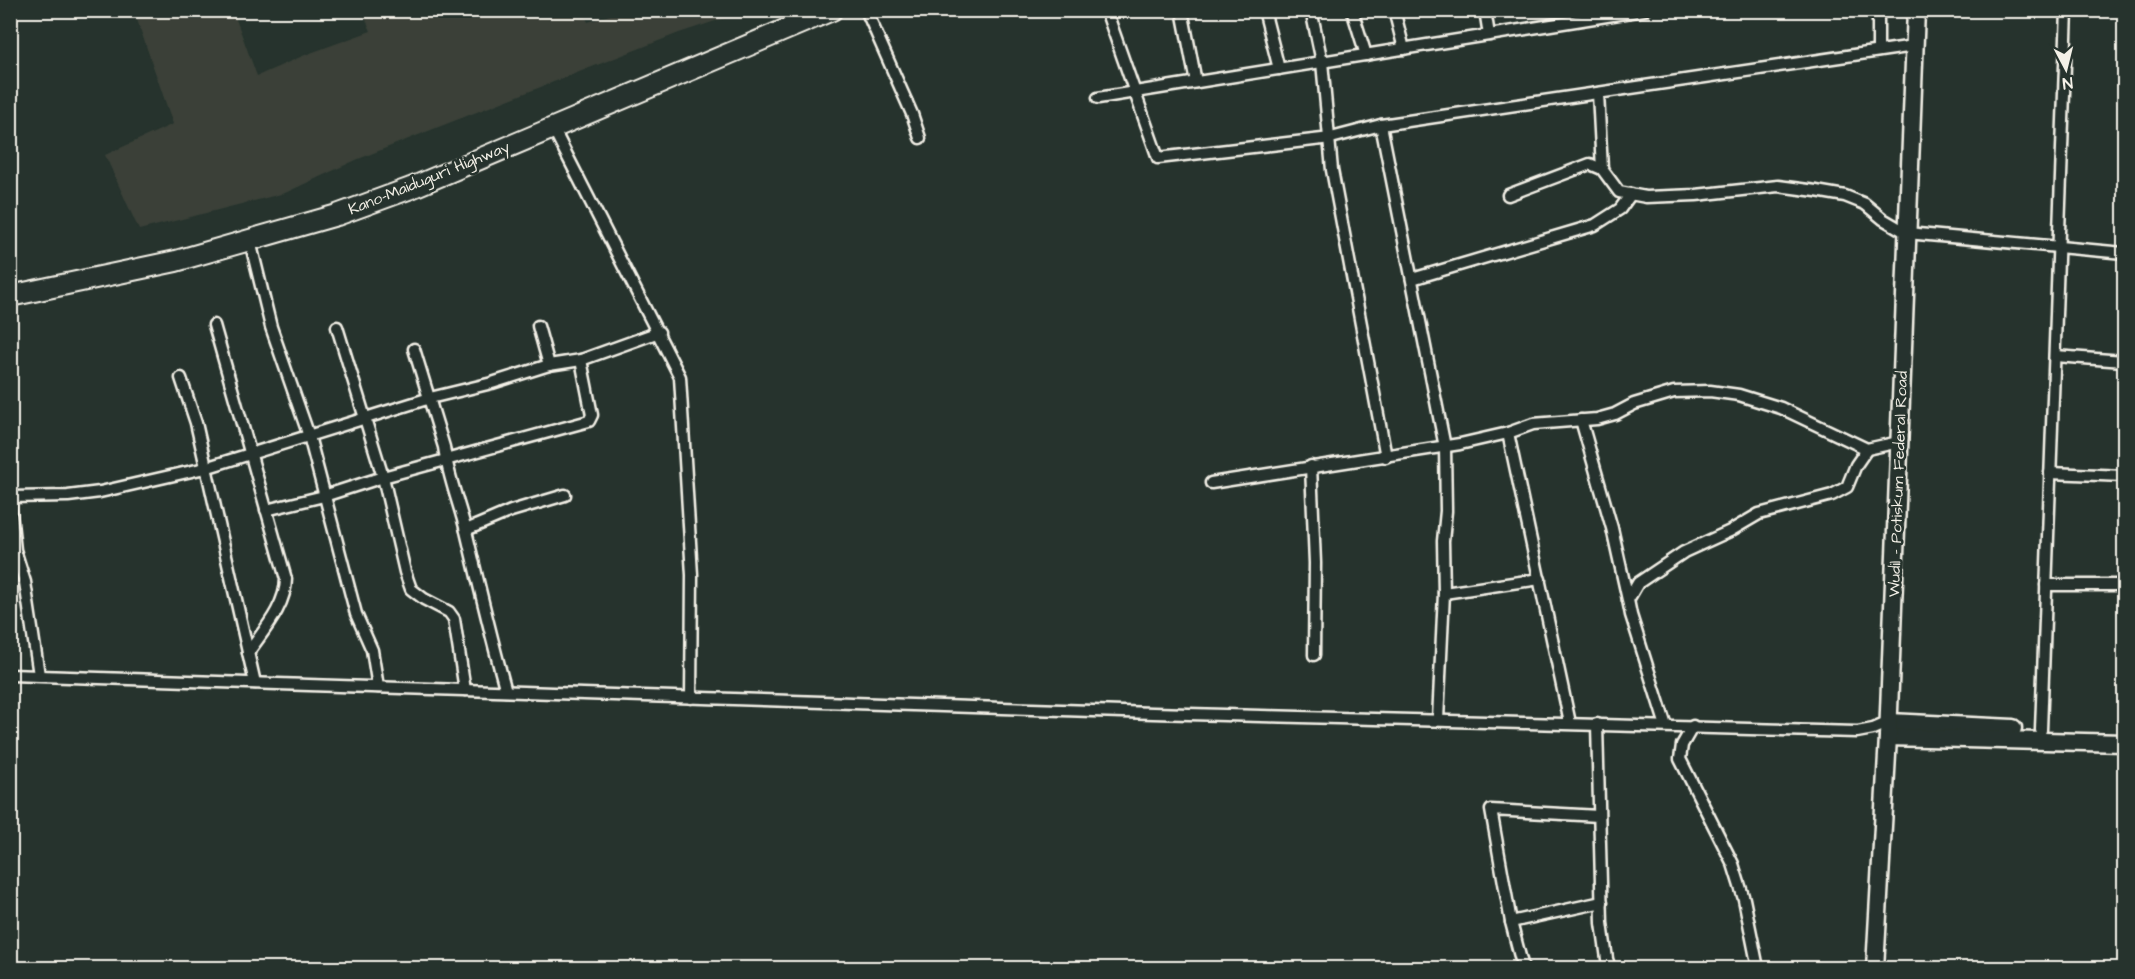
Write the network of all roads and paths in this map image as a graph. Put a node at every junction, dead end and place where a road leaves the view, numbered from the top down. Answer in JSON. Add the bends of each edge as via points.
{"nodes":[{"id":1,"x":832,"y":10,"type":"edge"},
{"id":2,"x":866,"y":10,"type":"edge"},
{"id":3,"x":1182,"y":10,"type":"edge"},
{"id":4,"x":1264,"y":10,"type":"edge"},
{"id":5,"x":1311,"y":10,"type":"edge"},
{"id":6,"x":1352,"y":10,"type":"edge"},
{"id":7,"x":1394,"y":10,"type":"edge"},
{"id":8,"x":1485,"y":10,"type":"edge"},
{"id":9,"x":1644,"y":10,"type":"edge"},
{"id":10,"x":1878,"y":10,"type":"edge"},
{"id":11,"x":1916,"y":10,"type":"edge"},
{"id":12,"x":2067,"y":10,"type":"edge"},
{"id":13,"x":1110,"y":11,"type":"edge"},
{"id":14,"x":1489,"y":35,"type":"junction"},
{"id":15,"x":1914,"y":46,"type":"junction"},
{"id":16,"x":1404,"y":49,"type":"junction"},
{"id":17,"x":1878,"y":51,"type":"junction"},
{"id":18,"x":1366,"y":55,"type":"junction"},
{"id":19,"x":1322,"y":62,"type":"junction"},
{"id":20,"x":1279,"y":69,"type":"junction"},
{"id":21,"x":1196,"y":82,"type":"junction"},
{"id":22,"x":1136,"y":92,"type":"junction"},
{"id":23,"x":1598,"y":93,"type":"junction"},
{"id":24,"x":1098,"y":98,"type":"dead end"},
{"id":25,"x":1381,"y":125,"type":"junction"},
{"id":26,"x":553,"y":128,"type":"junction"},
{"id":27,"x":920,"y":138,"type":"dead end"},
{"id":28,"x":1331,"y":138,"type":"junction"},
{"id":29,"x":1602,"y":169,"type":"junction"},
{"id":30,"x":1631,"y":194,"type":"junction"},
{"id":31,"x":1508,"y":195,"type":"dead end"},
{"id":32,"x":1907,"y":233,"type":"junction"},
{"id":33,"x":250,"y":241,"type":"junction"},
{"id":34,"x":2059,"y":247,"type":"junction"},
{"id":35,"x":2124,"y":253,"type":"edge"},
{"id":36,"x":1412,"y":279,"type":"junction"},
{"id":37,"x":10,"y":296,"type":"edge"},
{"id":38,"x":214,"y":326,"type":"dead end"},
{"id":39,"x":537,"y":326,"type":"dead end"},
{"id":40,"x":336,"y":327,"type":"dead end"},
{"id":41,"x":658,"y":332,"type":"junction"},
{"id":42,"x":414,"y":349,"type":"dead end"},
{"id":43,"x":2055,"y":356,"type":"junction"},
{"id":44,"x":581,"y":360,"type":"junction"},
{"id":45,"x":2124,"y":360,"type":"edge"},
{"id":46,"x":549,"y":365,"type":"junction"},
{"id":47,"x":181,"y":378,"type":"dead end"},
{"id":48,"x":430,"y":398,"type":"junction"},
{"id":49,"x":366,"y":418,"type":"junction"},
{"id":50,"x":1581,"y":420,"type":"junction"},
{"id":51,"x":1508,"y":433,"type":"junction"},
{"id":52,"x":309,"y":436,"type":"junction"},
{"id":53,"x":1899,"y":442,"type":"junction"},
{"id":54,"x":1445,"y":447,"type":"junction"},
{"id":55,"x":1867,"y":449,"type":"junction"},
{"id":56,"x":251,"y":454,"type":"junction"},
{"id":57,"x":1386,"y":457,"type":"junction"},
{"id":58,"x":446,"y":459,"type":"junction"},
{"id":59,"x":1311,"y":466,"type":"junction"},
{"id":60,"x":205,"y":468,"type":"junction"},
{"id":61,"x":2050,"y":473,"type":"junction"},
{"id":62,"x":2124,"y":476,"type":"edge"},
{"id":63,"x":383,"y":477,"type":"junction"},
{"id":64,"x":1211,"y":483,"type":"dead end"},
{"id":65,"x":565,"y":495,"type":"dead end"},
{"id":66,"x":324,"y":496,"type":"junction"},
{"id":67,"x":10,"y":497,"type":"edge"},
{"id":68,"x":10,"y":504,"type":"edge"},
{"id":69,"x":266,"y":510,"type":"junction"},
{"id":70,"x":466,"y":530,"type":"junction"},
{"id":71,"x":1540,"y":579,"type":"junction"},
{"id":72,"x":2046,"y":585,"type":"junction"},
{"id":73,"x":2124,"y":585,"type":"edge"},
{"id":74,"x":1444,"y":593,"type":"junction"},
{"id":75,"x":1628,"y":600,"type":"junction"},
{"id":76,"x":248,"y":653,"type":"junction"},
{"id":77,"x":1314,"y":655,"type":"dead end"},
{"id":78,"x":10,"y":675,"type":"edge"},
{"id":79,"x":39,"y":675,"type":"junction"},
{"id":80,"x":255,"y":683,"type":"junction"},
{"id":81,"x":378,"y":687,"type":"junction"},
{"id":82,"x":465,"y":690,"type":"junction"},
{"id":83,"x":506,"y":692,"type":"junction"},
{"id":84,"x":691,"y":698,"type":"junction"},
{"id":85,"x":1438,"y":720,"type":"junction"},
{"id":86,"x":1570,"y":723,"type":"junction"},
{"id":87,"x":1597,"y":724,"type":"junction"},
{"id":88,"x":1666,"y":726,"type":"junction"},
{"id":89,"x":1693,"y":726,"type":"junction"},
{"id":90,"x":1888,"y":729,"type":"junction"},
{"id":91,"x":2042,"y":730,"type":"junction"},
{"id":92,"x":2124,"y":733,"type":"edge"},
{"id":93,"x":2124,"y":743,"type":"edge"},
{"id":94,"x":1599,"y":816,"type":"junction"},
{"id":95,"x":1602,"y":902,"type":"junction"},
{"id":96,"x":1511,"y":921,"type":"junction"},
{"id":97,"x":1274,"y":969,"type":"edge"},
{"id":98,"x":1279,"y":969,"type":"edge"},
{"id":99,"x":1523,"y":969,"type":"edge"},
{"id":100,"x":1610,"y":969,"type":"edge"},
{"id":101,"x":1758,"y":969,"type":"edge"},
{"id":102,"x":1875,"y":969,"type":"edge"}],
"edges":[{"from":1,"to":26,"type":"highway","name":"Kano-Maiduguri Highway"},
{"from":2,"to":27,"type":"street"},
{"from":3,"to":21,"type":"street"},
{"from":4,"to":20,"type":"street"},
{"from":5,"to":19,"type":"street"},
{"from":6,"to":18,"type":"street"},
{"from":7,"to":16,"type":"street"},
{"from":8,"to":14,"type":"street"},
{"from":9,"to":14,"type":"street"},
{"from":10,"to":17,"type":"street"},
{"from":11,"to":15,"type":"main road","name":"Wudil - Potiskum Federal Road"},
{"from":12,"to":34,"type":"street"},
{"from":13,"to":22,"type":"street"},
{"from":14,"to":16,"type":"street"},
{"from":15,"to":17,"type":"street"},
{"from":15,"to":32,"type":"main road","name":"Wudil - Potiskum Federal Road"},
{"from":16,"to":18,"type":"street"},
{"from":17,"to":23,"type":"street"},
{"from":18,"to":19,"type":"street"},
{"from":19,"to":20,"type":"street"},
{"from":19,"to":28,"type":"street"},
{"from":20,"to":21,"type":"street"},
{"from":21,"to":22,"type":"street"},
{"from":22,"to":24,"type":"street"},
{"from":22,"to":28,"type":"street","via":[[1158,158]]},
{"from":23,"to":25,"type":"street"},
{"from":23,"to":29,"type":"street"},
{"from":25,"to":28,"type":"street"},
{"from":25,"to":36,"type":"street"},
{"from":26,"to":33,"type":"highway","name":"Kano-Maiduguri Highway","via":[[411,188]]},
{"from":26,"to":41,"type":"street"},
{"from":28,"to":57,"type":"street","via":[[1332,170]]},
{"from":29,"to":30,"type":"street","via":[[1619,192]]},
{"from":29,"to":31,"type":"street","via":[[1590,164]]},
{"from":30,"to":32,"type":"street","via":[[1696,195],[1778,186],[1816,191],[1865,204]]},
{"from":30,"to":36,"type":"street","via":[[1620,209],[1595,225]]},
{"from":32,"to":34,"type":"street"},
{"from":32,"to":53,"type":"main road","name":"Wudil - Potiskum Federal Road"},
{"from":33,"to":37,"type":"highway","name":"Kano-Maiduguri Highway","via":[[102,278]]},
{"from":33,"to":52,"type":"street","via":[[271,327]]},
{"from":34,"to":35,"type":"street"},
{"from":34,"to":43,"type":"street"},
{"from":36,"to":54,"type":"street"},
{"from":38,"to":56,"type":"street"},
{"from":39,"to":46,"type":"street"},
{"from":40,"to":49,"type":"street"},
{"from":41,"to":44,"type":"street"},
{"from":41,"to":84,"type":"street","via":[[680,377],[692,575]]},
{"from":42,"to":48,"type":"street"},
{"from":43,"to":45,"type":"street"},
{"from":43,"to":61,"type":"street"},
{"from":44,"to":46,"type":"street"},
{"from":44,"to":58,"type":"street","via":[[592,415],[589,421]]},
{"from":46,"to":48,"type":"street"},
{"from":47,"to":60,"type":"street"},
{"from":48,"to":49,"type":"street"},
{"from":48,"to":58,"type":"street"},
{"from":49,"to":52,"type":"street"},
{"from":49,"to":63,"type":"street"},
{"from":50,"to":51,"type":"street","via":[[1533,424]]},
{"from":50,"to":55,"type":"street","via":[[1615,414],[1674,392],[1710,391],[1781,408]]},
{"from":50,"to":75,"type":"street"},
{"from":51,"to":54,"type":"street"},
{"from":51,"to":71,"type":"street"},
{"from":52,"to":56,"type":"street"},
{"from":52,"to":66,"type":"street"},
{"from":53,"to":55,"type":"street"},
{"from":53,"to":90,"type":"main road","name":"Wudil - Potiskum Federal Road"},
{"from":54,"to":57,"type":"street"},
{"from":54,"to":74,"type":"street"},
{"from":55,"to":75,"type":"street","via":[[1847,487],[1832,495],[1759,514],[1684,552],[1638,583]]},
{"from":56,"to":60,"type":"street"},
{"from":56,"to":69,"type":"street"},
{"from":57,"to":59,"type":"street"},
{"from":58,"to":63,"type":"street"},
{"from":58,"to":70,"type":"street"},
{"from":59,"to":64,"type":"street"},
{"from":59,"to":77,"type":"street"},
{"from":60,"to":67,"type":"street","via":[[100,492]]},
{"from":60,"to":76,"type":"street"},
{"from":61,"to":62,"type":"street"},
{"from":61,"to":72,"type":"street"},
{"from":63,"to":66,"type":"street"},
{"from":63,"to":82,"type":"street","via":[[411,589],[454,619]]},
{"from":65,"to":70,"type":"street","via":[[511,510]]},
{"from":66,"to":69,"type":"street"},
{"from":66,"to":81,"type":"street","via":[[356,614],[372,650]]},
{"from":68,"to":79,"type":"street"},
{"from":69,"to":76,"type":"street","via":[[286,579],[285,594]]},
{"from":70,"to":83,"type":"street"},
{"from":71,"to":74,"type":"street"},
{"from":71,"to":86,"type":"street"},
{"from":72,"to":73,"type":"street"},
{"from":72,"to":91,"type":"street"},
{"from":74,"to":85,"type":"street"},
{"from":75,"to":88,"type":"street"},
{"from":76,"to":80,"type":"street"},
{"from":78,"to":79,"type":"street"},
{"from":79,"to":80,"type":"street"},
{"from":80,"to":81,"type":"street"},
{"from":81,"to":82,"type":"street"},
{"from":82,"to":83,"type":"street"},
{"from":83,"to":84,"type":"street"},
{"from":84,"to":85,"type":"street"},
{"from":85,"to":86,"type":"street"},
{"from":86,"to":87,"type":"street"},
{"from":87,"to":88,"type":"street"},
{"from":87,"to":94,"type":"street"},
{"from":88,"to":89,"type":"street"},
{"from":89,"to":90,"type":"street","via":[[1857,732]]},
{"from":89,"to":101,"type":"street","via":[[1682,745],[1680,759],[1733,864]]},
{"from":90,"to":91,"type":"main road"},
{"from":90,"to":93,"type":"main road"},
{"from":90,"to":102,"type":"main road","name":"Wudil - Potiskum Federal Road"},
{"from":91,"to":92,"type":"main road"},
{"from":94,"to":95,"type":"street"},
{"from":94,"to":96,"type":"street","via":[[1491,810]]},
{"from":95,"to":96,"type":"street"},
{"from":95,"to":100,"type":"street"},
{"from":96,"to":99,"type":"street"},
{"from":97,"to":98,"type":"street"}]}
